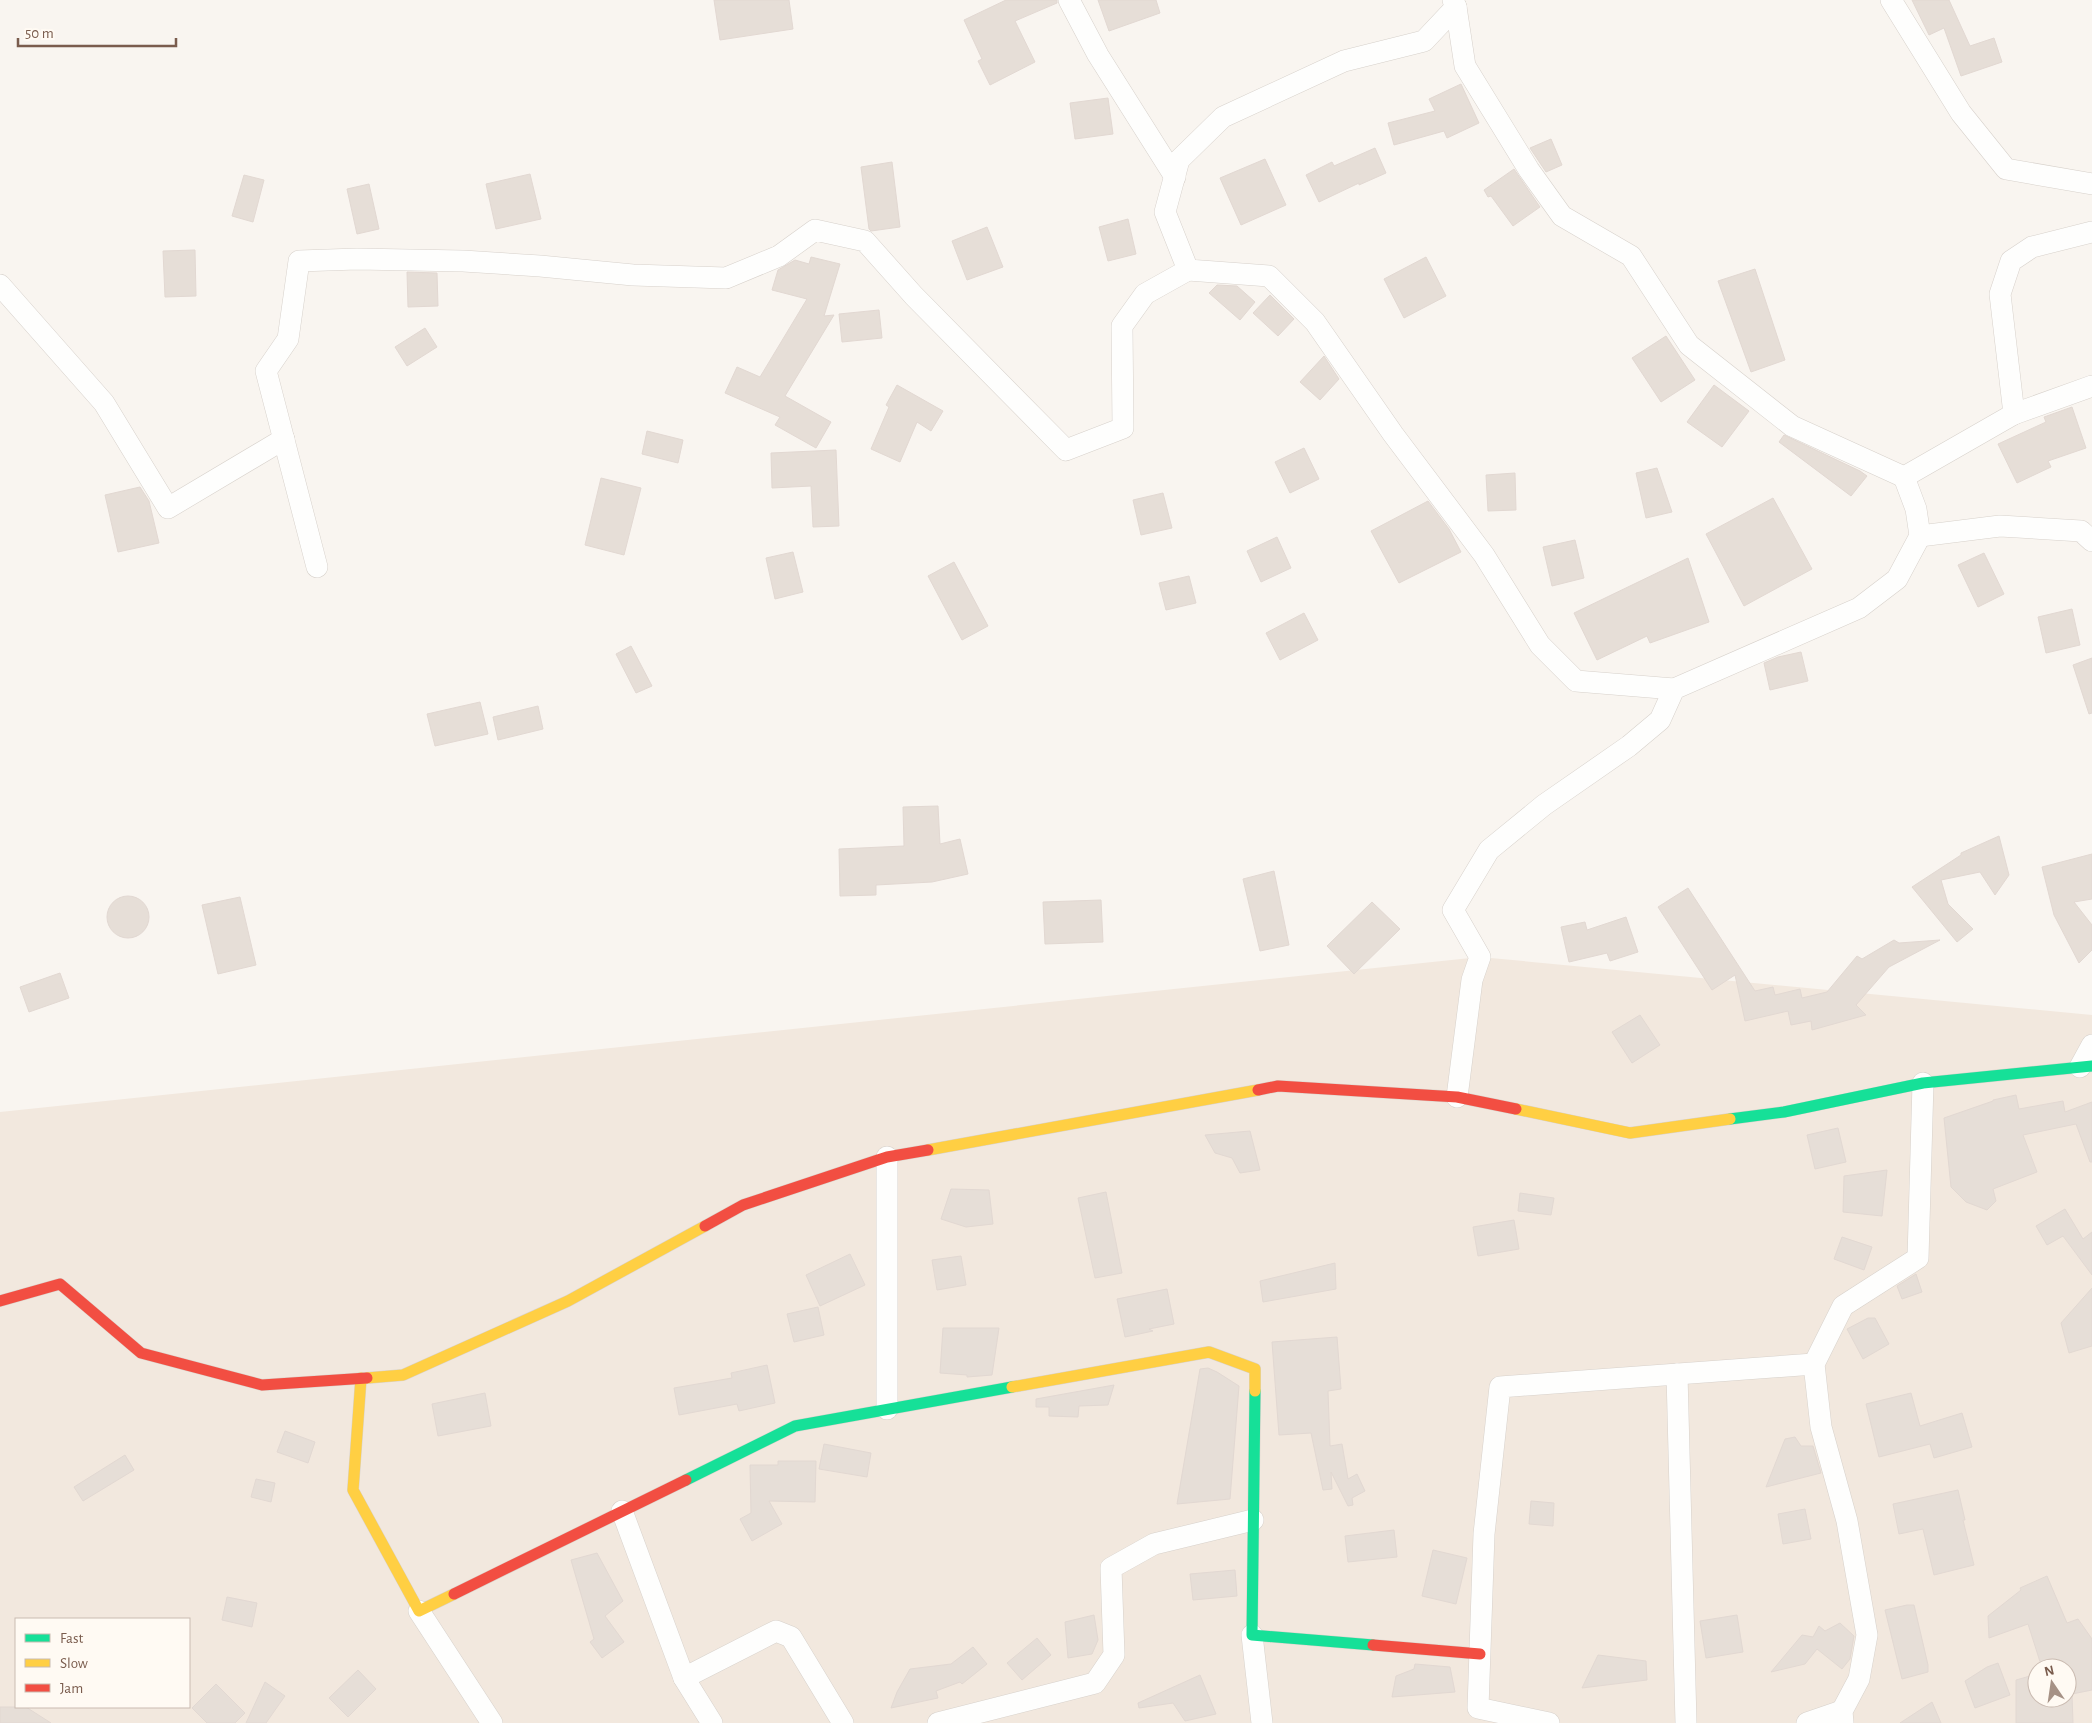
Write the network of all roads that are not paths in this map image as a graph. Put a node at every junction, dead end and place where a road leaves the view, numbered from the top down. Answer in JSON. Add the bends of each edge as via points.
{"nodes":[{"id":1,"x":1069,"y":0,"type":"edge"},
{"id":2,"x":1891,"y":0,"type":"edge"},
{"id":3,"x":1455,"y":4,"type":"edge"},
{"id":4,"x":1175,"y":177,"type":"junction"},
{"id":5,"x":2092,"y":184,"type":"edge"},
{"id":6,"x":2092,"y":232,"type":"edge"},
{"id":7,"x":1188,"y":270,"type":"junction"},
{"id":8,"x":0,"y":284,"type":"edge"},
{"id":9,"x":2092,"y":386,"type":"edge"},
{"id":10,"x":2014,"y":414,"type":"junction"},
{"id":11,"x":284,"y":439,"type":"junction"},
{"id":12,"x":1904,"y":477,"type":"junction"},
{"id":13,"x":1920,"y":536,"type":"junction"},
{"id":14,"x":2092,"y":541,"type":"edge"},
{"id":15,"x":317,"y":567,"type":"dead end"},
{"id":16,"x":1674,"y":689,"type":"junction"},
{"id":17,"x":2092,"y":1045,"type":"edge"},
{"id":18,"x":2086,"y":1067,"type":"edge"},
{"id":19,"x":1923,"y":1083,"type":"junction"},
{"id":20,"x":1457,"y":1097,"type":"junction"},
{"id":21,"x":887,"y":1156,"type":"junction"},
{"id":22,"x":0,"y":1301,"type":"edge"},
{"id":23,"x":1814,"y":1364,"type":"junction"},
{"id":24,"x":1676,"y":1374,"type":"junction"},
{"id":25,"x":361,"y":1378,"type":"junction"},
{"id":26,"x":887,"y":1409,"type":"junction"},
{"id":27,"x":622,"y":1511,"type":"junction"},
{"id":28,"x":1253,"y":1520,"type":"junction"},
{"id":29,"x":419,"y":1611,"type":"junction"},
{"id":30,"x":1252,"y":1634,"type":"junction"},
{"id":31,"x":1480,"y":1654,"type":"junction"},
{"id":32,"x":684,"y":1678,"type":"junction"},
{"id":33,"x":1843,"y":1717,"type":"edge"},
{"id":34,"x":492,"y":1723,"type":"edge"},
{"id":35,"x":712,"y":1723,"type":"edge"},
{"id":36,"x":843,"y":1723,"type":"edge"},
{"id":37,"x":938,"y":1723,"type":"edge"},
{"id":38,"x":1262,"y":1723,"type":"edge"},
{"id":39,"x":1549,"y":1723,"type":"edge"},
{"id":40,"x":1686,"y":1723,"type":"edge"},
{"id":41,"x":1807,"y":1723,"type":"edge"}],
"edges":[{"from":1,"to":4,"type":"street","via":[[1098,55]]},
{"from":2,"to":5,"type":"street","via":[[1962,113],[2006,169]]},
{"from":3,"to":4,"type":"street","via":[[1424,40],[1344,61],[1223,117],[1179,160]]},
{"from":3,"to":12,"type":"street","via":[[1465,66],[1529,170],[1562,216],[1631,256],[1689,345],[1792,426]]},
{"from":4,"to":7,"type":"street","via":[[1166,212]]},
{"from":6,"to":10,"type":"street","via":[[2032,247],[2011,261],[2000,294]]},
{"from":7,"to":11,"type":"street","via":[[1146,294],[1122,326],[1123,428],[1066,450],[864,241],[815,230],[779,256],[726,278],[633,275],[463,261],[299,260],[288,339],[266,371]]},
{"from":7,"to":16,"type":"street","via":[[1269,276],[1315,322],[1393,434],[1484,555],[1540,645],[1576,681]]},
{"from":8,"to":11,"type":"street","via":[[104,404],[168,508]]},
{"from":9,"to":10,"type":"street"},
{"from":10,"to":12,"type":"street"},
{"from":11,"to":15,"type":"street"},
{"from":12,"to":13,"type":"street","via":[[1916,509]]},
{"from":13,"to":14,"type":"street","via":[[2000,526],[2080,531]]},
{"from":13,"to":16,"type":"street","via":[[1897,579],[1859,608]]},
{"from":16,"to":20,"type":"street","via":[[1660,720],[1544,805],[1489,850],[1453,910],[1480,957],[1472,980]]},
{"from":17,"to":18,"type":"street"},
{"from":18,"to":19,"type":"street"},
{"from":19,"to":20,"type":"street","via":[[1784,1112],[1630,1133]]},
{"from":19,"to":23,"type":"street","via":[[1918,1258],[1843,1306]]},
{"from":20,"to":21,"type":"street","via":[[1278,1086]]},
{"from":21,"to":25,"type":"street","via":[[743,1205],[568,1301],[403,1374]]},
{"from":21,"to":26,"type":"street"},
{"from":22,"to":25,"type":"street","via":[[60,1284],[141,1353],[262,1385]]},
{"from":23,"to":24,"type":"street"},
{"from":23,"to":33,"type":"street","via":[[1821,1427],[1847,1521],[1867,1635],[1859,1679]]},
{"from":24,"to":31,"type":"street","via":[[1500,1387],[1484,1534]]},
{"from":24,"to":40,"type":"street"},
{"from":25,"to":29,"type":"street","via":[[353,1490]]},
{"from":26,"to":27,"type":"street","via":[[795,1426]]},
{"from":26,"to":28,"type":"street","via":[[1209,1352],[1255,1369]]},
{"from":27,"to":29,"type":"street"},
{"from":27,"to":32,"type":"street"},
{"from":28,"to":30,"type":"street"},
{"from":28,"to":37,"type":"street","via":[[1154,1544],[1112,1568],[1114,1655],[1096,1683]]},
{"from":29,"to":34,"type":"street"},
{"from":30,"to":31,"type":"street"},
{"from":30,"to":38,"type":"street"},
{"from":31,"to":39,"type":"street","via":[[1478,1708]]},
{"from":32,"to":35,"type":"street"},
{"from":32,"to":36,"type":"street","via":[[776,1631],[791,1637]]},
{"from":33,"to":41,"type":"street"}]}
